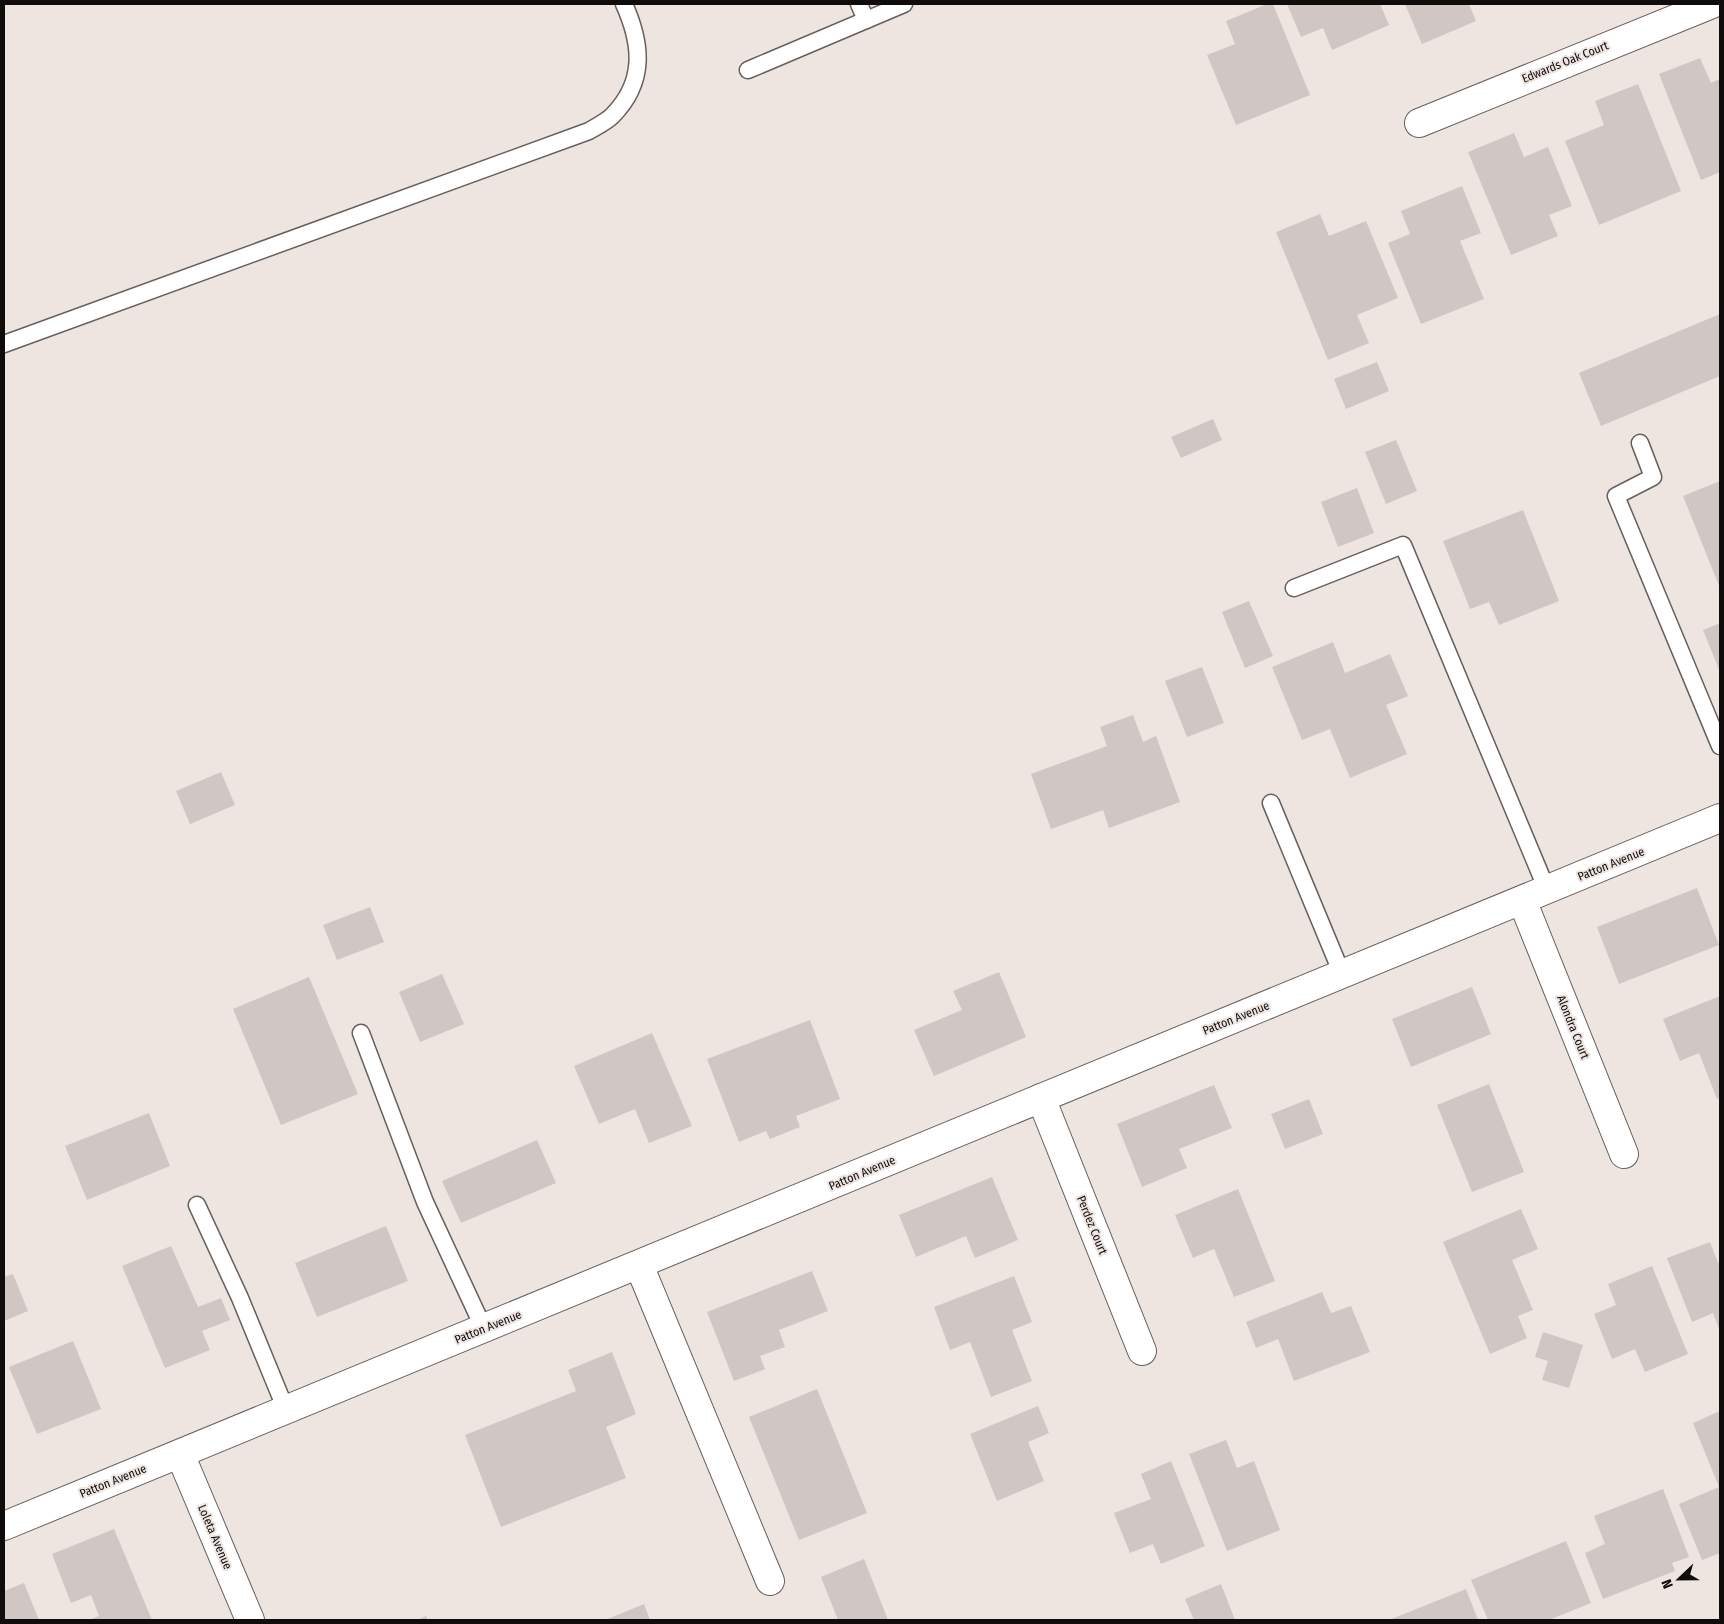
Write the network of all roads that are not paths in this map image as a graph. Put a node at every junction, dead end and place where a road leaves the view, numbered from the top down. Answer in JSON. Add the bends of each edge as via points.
{"nodes":[{"id":1,"x":624,"y":4,"type":"edge"},
{"id":2,"x":859,"y":4,"type":"edge"},
{"id":3,"x":904,"y":4,"type":"edge"},
{"id":4,"x":1712,"y":4,"type":"edge"},
{"id":5,"x":866,"y":20,"type":"junction"},
{"id":6,"x":748,"y":70,"type":"dead end"},
{"id":7,"x":1418,"y":122,"type":"dead end"},
{"id":8,"x":4,"y":344,"type":"edge"},
{"id":9,"x":1640,"y":443,"type":"dead end"},
{"id":10,"x":1294,"y":588,"type":"dead end"},
{"id":11,"x":1720,"y":746,"type":"edge"},
{"id":12,"x":1271,"y":803,"type":"dead end"},
{"id":13,"x":1720,"y":818,"type":"edge"},
{"id":14,"x":1535,"y":895,"type":"junction"},
{"id":15,"x":1342,"y":974,"type":"junction"},
{"id":16,"x":361,"y":1033,"type":"dead end"},
{"id":17,"x":1041,"y":1098,"type":"junction"},
{"id":18,"x":1624,"y":1154,"type":"dead end"},
{"id":19,"x":197,"y":1206,"type":"dead end"},
{"id":20,"x":639,"y":1265,"type":"junction"},
{"id":21,"x":484,"y":1329,"type":"junction"},
{"id":22,"x":1142,"y":1351,"type":"dead end"},
{"id":23,"x":286,"y":1410,"type":"junction"},
{"id":24,"x":180,"y":1454,"type":"junction"},
{"id":25,"x":4,"y":1526,"type":"edge"},
{"id":26,"x":770,"y":1581,"type":"dead end"},
{"id":27,"x":250,"y":1620,"type":"edge"}],
"edges":[{"from":1,"to":8,"type":"lane","via":[[638,40],[638,66],[630,91],[612,117],[589,131]]},
{"from":2,"to":5,"type":"lane"},
{"from":3,"to":5,"type":"lane"},
{"from":4,"to":7,"type":"street","name":"Edwards Oak Court"},
{"from":5,"to":6,"type":"lane"},
{"from":9,"to":11,"type":"lane","via":[[1653,477],[1616,496]]},
{"from":10,"to":14,"type":"lane","via":[[1403,544]]},
{"from":12,"to":15,"type":"lane"},
{"from":13,"to":14,"type":"street","name":"Patton Avenue"},
{"from":14,"to":15,"type":"street","name":"Patton Avenue"},
{"from":14,"to":18,"type":"street","name":"Alondra Court"},
{"from":15,"to":17,"type":"street","name":"Patton Avenue"},
{"from":16,"to":21,"type":"lane","via":[[425,1202]]},
{"from":17,"to":20,"type":"street","name":"Patton Avenue"},
{"from":17,"to":22,"type":"street","name":"Perdez Court"},
{"from":19,"to":23,"type":"lane","via":[[240,1298]]},
{"from":20,"to":21,"type":"street","name":"Patton Avenue"},
{"from":20,"to":26,"type":"street"},
{"from":21,"to":23,"type":"street","name":"Patton Avenue"},
{"from":23,"to":24,"type":"street","name":"Patton Avenue"},
{"from":24,"to":25,"type":"street","name":"Patton Avenue"},
{"from":24,"to":27,"type":"street","name":"Loleta Avenue"}]}
